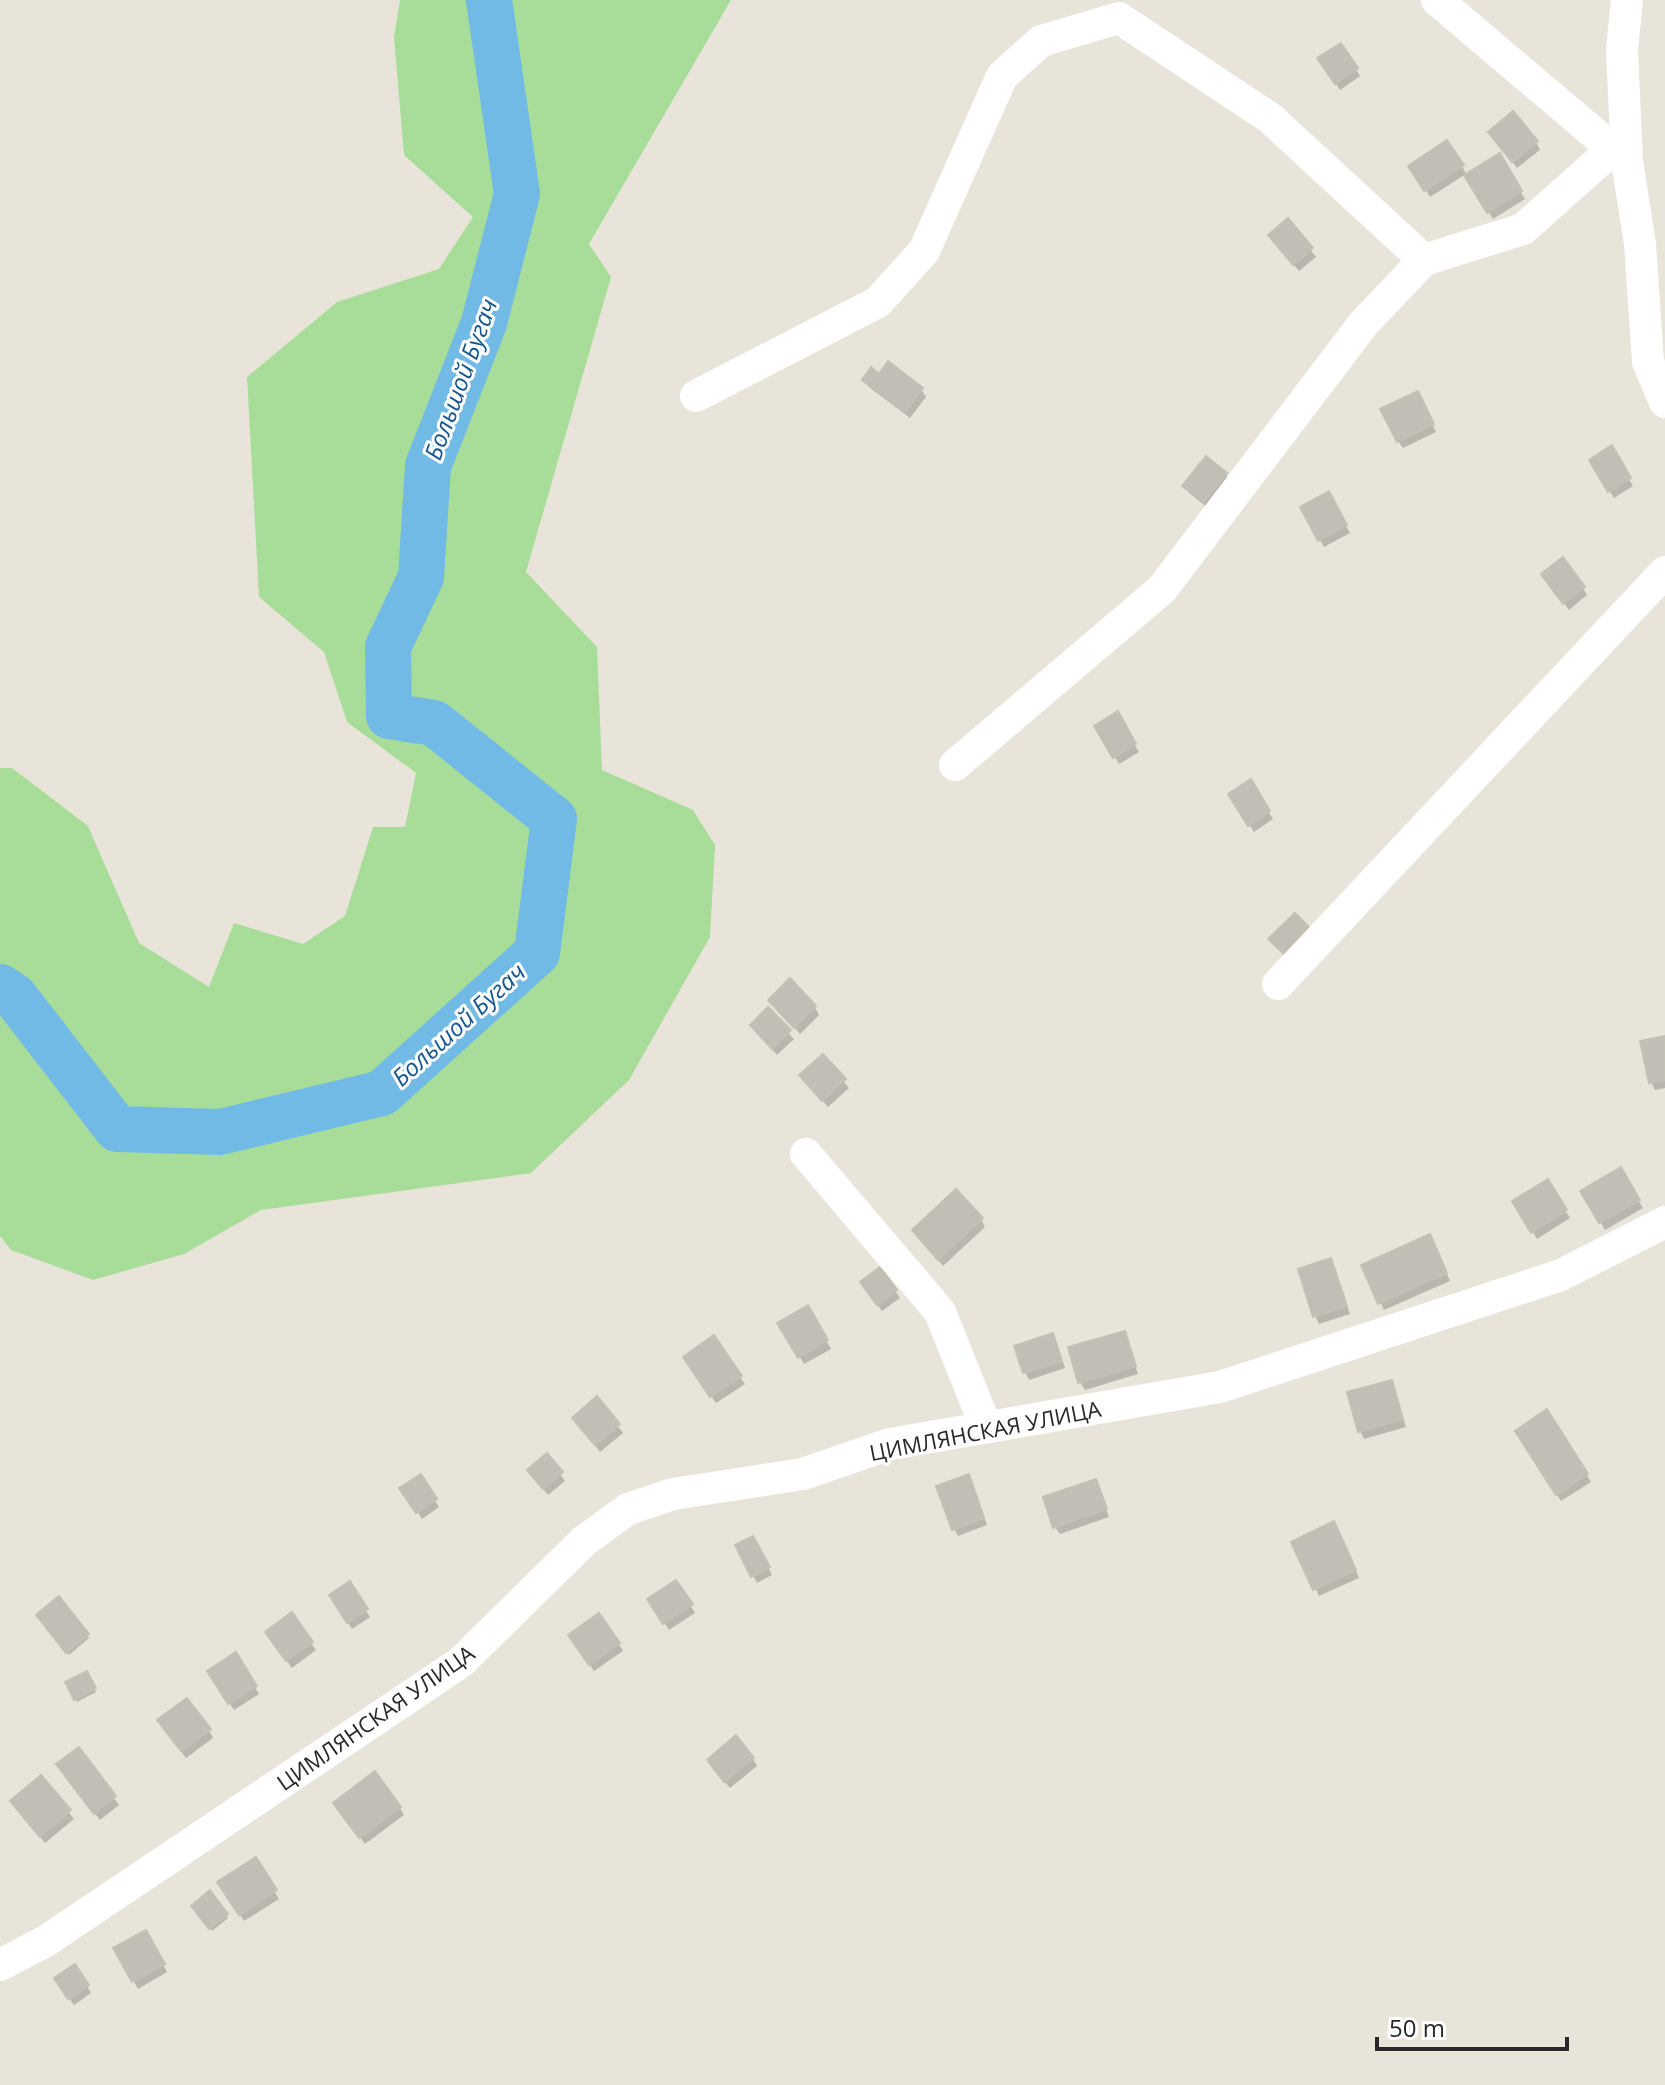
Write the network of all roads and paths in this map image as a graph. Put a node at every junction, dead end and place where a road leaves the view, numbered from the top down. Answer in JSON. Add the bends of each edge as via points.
{"nodes":[{"id":1,"x":1437,"y":0,"type":"edge"},
{"id":2,"x":1627,"y":0,"type":"edge"},
{"id":3,"x":1620,"y":154,"type":"junction"},
{"id":4,"x":1640,"y":244,"type":"junction"},
{"id":5,"x":1424,"y":260,"type":"junction"},
{"id":6,"x":1665,"y":265,"type":"edge"},
{"id":7,"x":696,"y":396,"type":"dead end"},
{"id":8,"x":1665,"y":402,"type":"edge"},
{"id":9,"x":1665,"y":572,"type":"edge"},
{"id":10,"x":955,"y":765,"type":"dead end"},
{"id":11,"x":1278,"y":984,"type":"dead end"},
{"id":12,"x":806,"y":1154,"type":"dead end"},
{"id":13,"x":1665,"y":1222,"type":"edge"},
{"id":14,"x":986,"y":1427,"type":"junction"},
{"id":15,"x":0,"y":1965,"type":"edge"}],
"edges":[{"from":1,"to":3,"type":"street"},
{"from":2,"to":3,"type":"street"},
{"from":3,"to":4,"type":"street"},
{"from":3,"to":5,"type":"street","via":[[1523,229]]},
{"from":4,"to":6,"type":"street"},
{"from":4,"to":8,"type":"street","via":[[1648,362]]},
{"from":5,"to":7,"type":"street","via":[[1270,118],[1119,18],[1041,41],[1002,76],[924,251],[878,302]]},
{"from":5,"to":10,"type":"street","via":[[1364,323],[1162,589]]},
{"from":9,"to":11,"type":"street"},
{"from":12,"to":14,"type":"street","via":[[940,1312]]},
{"from":13,"to":14,"type":"street","name":"ЦИМЛЯНСКАЯ УЛИЦА","via":[[1561,1275],[1220,1387]]},
{"from":14,"to":15,"type":"street","name":"ЦИМЛЯНСКАЯ УЛИЦА","via":[[890,1444],[803,1474],[673,1494],[628,1509],[584,1541],[461,1662],[46,1941]]}]}
